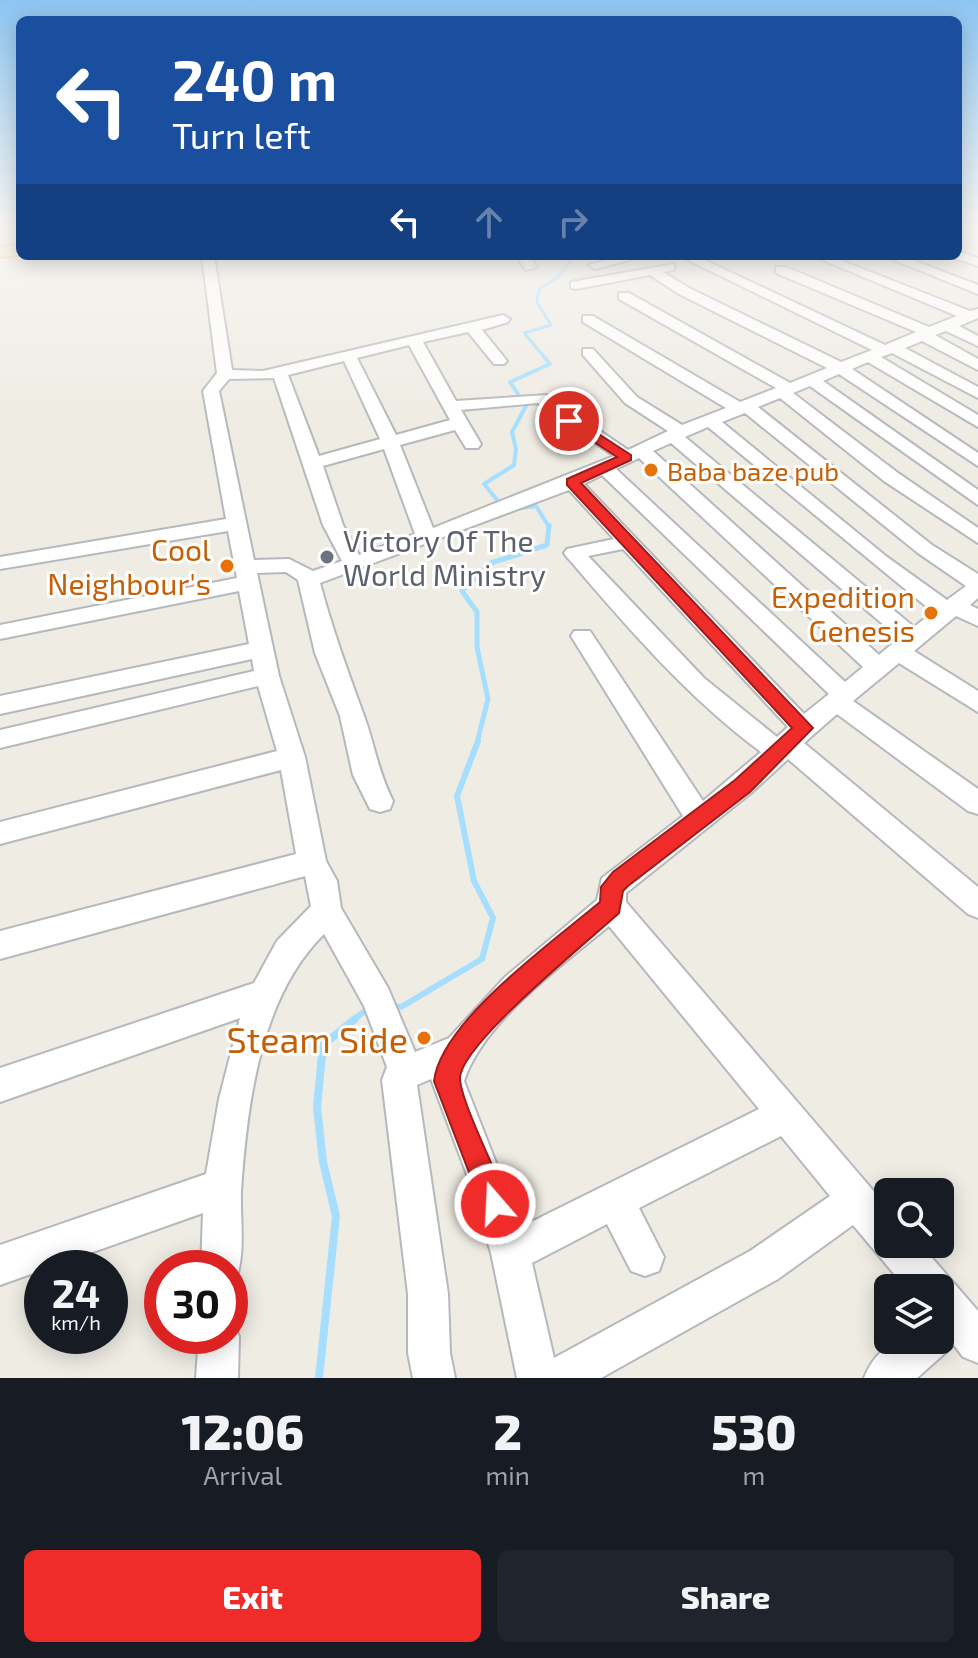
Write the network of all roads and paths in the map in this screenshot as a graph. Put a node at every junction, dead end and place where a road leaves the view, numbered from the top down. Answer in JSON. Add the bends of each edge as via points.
{"nodes":[{"id":1,"x":213,"y":291,"type":"edge"},
{"id":2,"x":685,"y":291,"type":"edge"},
{"id":3,"x":760,"y":291,"type":"edge"},
{"id":4,"x":830,"y":291,"type":"edge"},
{"id":5,"x":913,"y":291,"type":"edge"},
{"id":6,"x":624,"y":296,"type":"dead end"},
{"id":7,"x":973,"y":314,"type":"edge"},
{"id":8,"x":503,"y":319,"type":"dead end"},
{"id":9,"x":588,"y":319,"type":"dead end"},
{"id":10,"x":946,"y":325,"type":"junction"},
{"id":11,"x":473,"y":328,"type":"junction"},
{"id":12,"x":925,"y":333,"type":"junction"},
{"id":13,"x":413,"y":338,"type":"junction"},
{"id":14,"x":978,"y":342,"type":"edge"},
{"id":15,"x":882,"y":351,"type":"junction"},
{"id":16,"x":588,"y":352,"type":"dead end"},
{"id":17,"x":348,"y":354,"type":"junction"},
{"id":18,"x":499,"y":361,"type":"dead end"},
{"id":19,"x":978,"y":365,"type":"edge"},
{"id":20,"x":842,"y":369,"type":"junction"},
{"id":21,"x":279,"y":372,"type":"junction"},
{"id":22,"x":225,"y":374,"type":"junction"},
{"id":23,"x":813,"y":381,"type":"junction"},
{"id":24,"x":786,"y":391,"type":"junction"},
{"id":25,"x":978,"y":393,"type":"edge"},
{"id":26,"x":743,"y":408,"type":"junction"},
{"id":27,"x":456,"y":414,"type":"junction"},
{"id":28,"x":711,"y":421,"type":"junction"},
{"id":29,"x":978,"y":422,"type":"edge"},
{"id":30,"x":677,"y":434,"type":"junction"},
{"id":31,"x":391,"y":443,"type":"junction"},
{"id":32,"x":472,"y":444,"type":"dead end"},
{"id":33,"x":634,"y":454,"type":"junction"},
{"id":34,"x":978,"y":461,"type":"edge"},
{"id":35,"x":313,"y":463,"type":"junction"},
{"id":36,"x":604,"y":467,"type":"junction"},
{"id":37,"x":572,"y":482,"type":"junction"},
{"id":38,"x":978,"y":499,"type":"edge"},
{"id":39,"x":238,"y":523,"type":"junction"},
{"id":40,"x":426,"y":536,"type":"junction"},
{"id":41,"x":978,"y":537,"type":"edge"},
{"id":42,"x":626,"y":542,"type":"junction"},
{"id":43,"x":0,"y":563,"type":"edge"},
{"id":44,"x":354,"y":565,"type":"junction"},
{"id":45,"x":248,"y":574,"type":"junction"},
{"id":46,"x":308,"y":579,"type":"junction"},
{"id":47,"x":978,"y":585,"type":"edge"},
{"id":48,"x":951,"y":608,"type":"junction"},
{"id":49,"x":978,"y":619,"type":"edge"},
{"id":50,"x":0,"y":632,"type":"edge"},
{"id":51,"x":582,"y":636,"type":"dead end"},
{"id":52,"x":261,"y":649,"type":"junction"},
{"id":53,"x":896,"y":652,"type":"junction"},
{"id":54,"x":267,"y":676,"type":"junction"},
{"id":55,"x":840,"y":698,"type":"junction"},
{"id":56,"x":978,"y":703,"type":"edge"},
{"id":57,"x":0,"y":705,"type":"edge"},
{"id":58,"x":0,"y":739,"type":"edge"},
{"id":59,"x":790,"y":741,"type":"junction"},
{"id":60,"x":292,"y":757,"type":"junction"},
{"id":61,"x":380,"y":801,"type":"dead end"},
{"id":62,"x":978,"y":803,"type":"edge"},
{"id":63,"x":700,"y":820,"type":"junction"},
{"id":64,"x":0,"y":833,"type":"edge"},
{"id":65,"x":312,"y":862,"type":"junction"},
{"id":66,"x":978,"y":905,"type":"edge"},
{"id":67,"x":611,"y":906,"type":"junction"},
{"id":68,"x":327,"y":911,"type":"junction"},
{"id":69,"x":0,"y":945,"type":"edge"},
{"id":70,"x":266,"y":994,"type":"junction"},
{"id":71,"x":458,"y":1051,"type":"junction"},
{"id":72,"x":406,"y":1072,"type":"junction"},
{"id":73,"x":0,"y":1085,"type":"edge"},
{"id":74,"x":784,"y":1115,"type":"junction"},
{"id":75,"x":223,"y":1187,"type":"junction"},
{"id":76,"x":856,"y":1200,"type":"junction"},
{"id":77,"x":616,"y":1202,"type":"junction"},
{"id":78,"x":874,"y":1221,"type":"edge"},
{"id":79,"x":221,"y":1250,"type":"edge"},
{"id":80,"x":510,"y":1253,"type":"junction"},
{"id":81,"x":645,"y":1257,"type":"dead end"},
{"id":82,"x":0,"y":1265,"type":"edge"},
{"id":83,"x":218,"y":1354,"type":"edge"},
{"id":84,"x":910,"y":1354,"type":"edge"},
{"id":85,"x":217,"y":1378,"type":"edge"},
{"id":86,"x":434,"y":1378,"type":"edge"},
{"id":87,"x":538,"y":1378,"type":"edge"},
{"id":88,"x":560,"y":1378,"type":"edge"},
{"id":89,"x":885,"y":1378,"type":"edge"}],
"edges":[{"from":1,"to":22,"type":"street"},
{"from":2,"to":20,"type":"street"},
{"from":3,"to":15,"type":"street"},
{"from":4,"to":12,"type":"street"},
{"from":5,"to":7,"type":"street"},
{"from":6,"to":24,"type":"street"},
{"from":7,"to":10,"type":"street"},
{"from":8,"to":11,"type":"street"},
{"from":9,"to":26,"type":"street","via":[[667,369]]},
{"from":10,"to":12,"type":"street"},
{"from":10,"to":14,"type":"street"},
{"from":11,"to":13,"type":"street"},
{"from":11,"to":18,"type":"street"},
{"from":12,"to":15,"type":"street"},
{"from":12,"to":19,"type":"street"},
{"from":13,"to":17,"type":"street"},
{"from":13,"to":27,"type":"street"},
{"from":15,"to":20,"type":"street"},
{"from":15,"to":25,"type":"street"},
{"from":15,"to":29,"type":"street"},
{"from":16,"to":30,"type":"street","via":[[631,400]]},
{"from":17,"to":21,"type":"street"},
{"from":17,"to":31,"type":"street"},
{"from":20,"to":23,"type":"street"},
{"from":20,"to":34,"type":"street"},
{"from":21,"to":22,"type":"street"},
{"from":21,"to":35,"type":"street"},
{"from":22,"to":39,"type":"street","via":[[211,391]]},
{"from":23,"to":24,"type":"street"},
{"from":23,"to":38,"type":"street"},
{"from":24,"to":26,"type":"street"},
{"from":24,"to":41,"type":"street","via":[[891,477]]},
{"from":26,"to":28,"type":"street"},
{"from":26,"to":47,"type":"street"},
{"from":27,"to":31,"type":"street"},
{"from":27,"to":32,"type":"street"},
{"from":27,"to":33,"type":"street","via":[[541,398]]},
{"from":28,"to":30,"type":"street"},
{"from":28,"to":48,"type":"street","via":[[860,545]]},
{"from":30,"to":33,"type":"street"},
{"from":30,"to":53,"type":"street"},
{"from":31,"to":35,"type":"street"},
{"from":31,"to":40,"type":"street"},
{"from":33,"to":36,"type":"street"},
{"from":33,"to":53,"type":"street"},
{"from":35,"to":44,"type":"street","via":[[333,525]]},
{"from":36,"to":37,"type":"street"},
{"from":36,"to":55,"type":"street"},
{"from":37,"to":40,"type":"street"},
{"from":37,"to":42,"type":"street"},
{"from":39,"to":43,"type":"street"},
{"from":39,"to":45,"type":"street"},
{"from":40,"to":44,"type":"street"},
{"from":42,"to":59,"type":"street"},
{"from":42,"to":59,"type":"street","via":[[574,553],[659,650],[727,716]]},
{"from":44,"to":46,"type":"street"},
{"from":45,"to":46,"type":"street","via":[[288,565]]},
{"from":45,"to":50,"type":"street"},
{"from":45,"to":52,"type":"street"},
{"from":46,"to":61,"type":"street","via":[[366,775]]},
{"from":47,"to":48,"type":"street"},
{"from":48,"to":49,"type":"street"},
{"from":48,"to":53,"type":"street"},
{"from":51,"to":63,"type":"street"},
{"from":52,"to":54,"type":"street"},
{"from":52,"to":57,"type":"street"},
{"from":53,"to":55,"type":"street"},
{"from":53,"to":56,"type":"street"},
{"from":54,"to":58,"type":"street"},
{"from":54,"to":60,"type":"street"},
{"from":55,"to":59,"type":"street"},
{"from":55,"to":62,"type":"street"},
{"from":59,"to":63,"type":"street"},
{"from":59,"to":66,"type":"street"},
{"from":60,"to":64,"type":"street"},
{"from":60,"to":65,"type":"street"},
{"from":63,"to":67,"type":"street","via":[[612,887]]},
{"from":65,"to":68,"type":"street","via":[[322,881]]},
{"from":65,"to":69,"type":"street"},
{"from":67,"to":71,"type":"street","via":[[505,997]]},
{"from":67,"to":74,"type":"street"},
{"from":68,"to":70,"type":"street","via":[[286,953]]},
{"from":68,"to":72,"type":"street","via":[[377,999]]},
{"from":70,"to":73,"type":"street"},
{"from":70,"to":75,"type":"street","via":[[239,1092]]},
{"from":71,"to":72,"type":"street"},
{"from":71,"to":80,"type":"street","via":[[447,1081]]},
{"from":72,"to":86,"type":"street","via":[[399,1080],[399,1097],[428,1294]]},
{"from":74,"to":76,"type":"street"},
{"from":74,"to":77,"type":"street"},
{"from":75,"to":79,"type":"street"},
{"from":75,"to":82,"type":"street"},
{"from":76,"to":78,"type":"street"},
{"from":76,"to":88,"type":"street","via":[[764,1265]]},
{"from":77,"to":80,"type":"street"},
{"from":77,"to":81,"type":"street"},
{"from":80,"to":87,"type":"street"},
{"from":83,"to":85,"type":"street"},
{"from":84,"to":89,"type":"street"}]}
